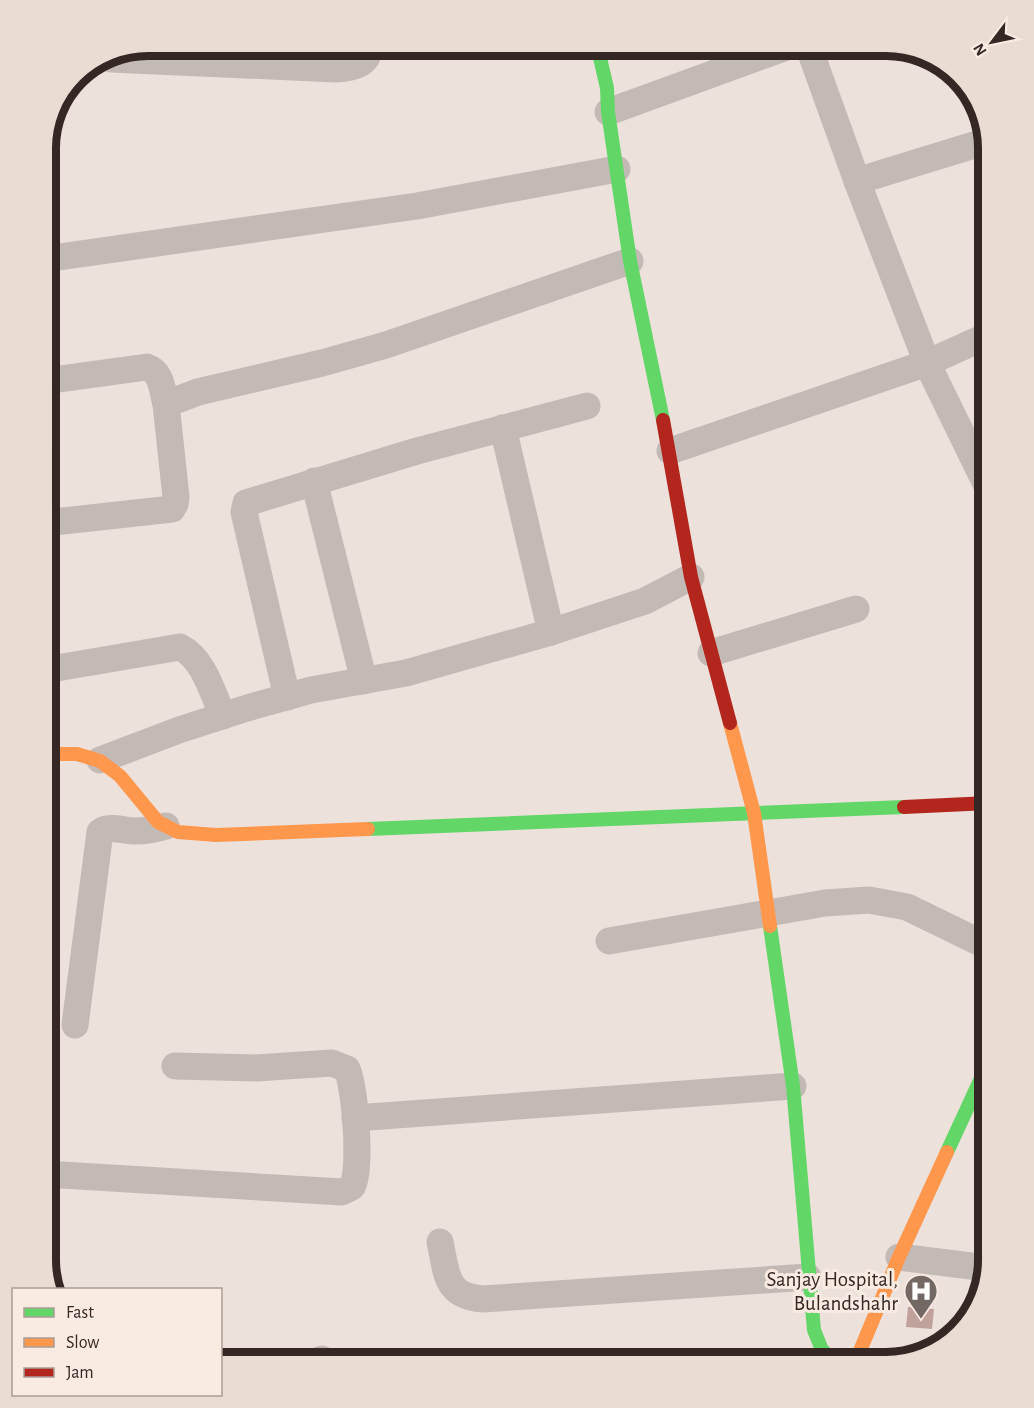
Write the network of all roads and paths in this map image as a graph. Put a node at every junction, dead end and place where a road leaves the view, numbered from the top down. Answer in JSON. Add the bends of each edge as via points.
{"nodes":[{"id":1,"x":368,"y":55,"type":"edge"},
{"id":2,"x":600,"y":56,"type":"edge"},
{"id":3,"x":762,"y":56,"type":"edge"},
{"id":4,"x":812,"y":56,"type":"edge"},
{"id":5,"x":121,"y":59,"type":"edge"},
{"id":6,"x":608,"y":112,"type":"junction"},
{"id":7,"x":978,"y":144,"type":"edge"},
{"id":8,"x":617,"y":169,"type":"junction"},
{"id":9,"x":857,"y":181,"type":"junction"},
{"id":10,"x":56,"y":257,"type":"edge"},
{"id":11,"x":630,"y":261,"type":"junction"},
{"id":12,"x":978,"y":340,"type":"edge"},
{"id":13,"x":927,"y":363,"type":"junction"},
{"id":14,"x":56,"y":379,"type":"edge"},
{"id":15,"x":166,"y":404,"type":"junction"},
{"id":16,"x":587,"y":406,"type":"dead end"},
{"id":17,"x":503,"y":428,"type":"junction"},
{"id":18,"x":670,"y":451,"type":"junction"},
{"id":19,"x":978,"y":467,"type":"edge"},
{"id":20,"x":314,"y":482,"type":"junction"},
{"id":21,"x":56,"y":522,"type":"edge"},
{"id":22,"x":691,"y":577,"type":"junction"},
{"id":23,"x":856,"y":609,"type":"dead end"},
{"id":24,"x":551,"y":632,"type":"junction"},
{"id":25,"x":711,"y":653,"type":"junction"},
{"id":26,"x":56,"y":668,"type":"edge"},
{"id":27,"x":364,"y":681,"type":"junction"},
{"id":28,"x":287,"y":697,"type":"junction"},
{"id":29,"x":223,"y":716,"type":"junction"},
{"id":30,"x":56,"y":755,"type":"edge"},
{"id":31,"x":100,"y":760,"type":"junction"},
{"id":32,"x":978,"y":803,"type":"edge"},
{"id":33,"x":754,"y":813,"type":"junction"},
{"id":34,"x":166,"y":826,"type":"junction"},
{"id":35,"x":768,"y":913,"type":"junction"},
{"id":36,"x":609,"y":941,"type":"dead end"},
{"id":37,"x":978,"y":942,"type":"edge"},
{"id":38,"x":75,"y":1025,"type":"dead end"},
{"id":39,"x":175,"y":1066,"type":"dead end"},
{"id":40,"x":978,"y":1085,"type":"edge"},
{"id":41,"x":793,"y":1086,"type":"junction"},
{"id":42,"x":355,"y":1118,"type":"junction"},
{"id":43,"x":56,"y":1175,"type":"edge"},
{"id":44,"x":440,"y":1242,"type":"dead end"},
{"id":45,"x":899,"y":1257,"type":"junction"},
{"id":46,"x":978,"y":1267,"type":"edge"},
{"id":47,"x":808,"y":1277,"type":"junction"},
{"id":48,"x":824,"y":1352,"type":"edge"},
{"id":49,"x":860,"y":1352,"type":"edge"}],
"edges":[{"from":1,"to":5,"type":"street","via":[[351,68],[336,69]]},
{"from":2,"to":6,"type":"street","via":[[608,88]]},
{"from":3,"to":6,"type":"street"},
{"from":4,"to":9,"type":"street"},
{"from":6,"to":8,"type":"street"},
{"from":7,"to":9,"type":"street"},
{"from":8,"to":10,"type":"street","via":[[417,206]]},
{"from":8,"to":11,"type":"street"},
{"from":9,"to":13,"type":"street"},
{"from":11,"to":15,"type":"street","via":[[386,345],[198,392]]},
{"from":11,"to":18,"type":"street"},
{"from":12,"to":13,"type":"street"},
{"from":13,"to":18,"type":"street"},
{"from":13,"to":19,"type":"street"},
{"from":14,"to":15,"type":"street","via":[[147,367],[159,376]]},
{"from":15,"to":21,"type":"street","via":[[176,504],[171,509]]},
{"from":16,"to":17,"type":"street"},
{"from":17,"to":20,"type":"street"},
{"from":17,"to":24,"type":"street"},
{"from":18,"to":22,"type":"street"},
{"from":20,"to":27,"type":"street"},
{"from":20,"to":28,"type":"street","via":[[252,500],[244,507]]},
{"from":22,"to":24,"type":"street","via":[[645,601]]},
{"from":22,"to":25,"type":"street"},
{"from":23,"to":25,"type":"street"},
{"from":24,"to":27,"type":"street"},
{"from":25,"to":33,"type":"street"},
{"from":26,"to":29,"type":"street","via":[[180,646],[197,660]]},
{"from":27,"to":28,"type":"street"},
{"from":28,"to":29,"type":"street"},
{"from":29,"to":31,"type":"street"},
{"from":30,"to":31,"type":"street"},
{"from":31,"to":34,"type":"street"},
{"from":32,"to":33,"type":"street"},
{"from":33,"to":34,"type":"street","via":[[216,835],[189,834]]},
{"from":33,"to":35,"type":"street"},
{"from":34,"to":38,"type":"street","via":[[135,831],[109,828],[100,832]]},
{"from":35,"to":36,"type":"street"},
{"from":35,"to":37,"type":"street","via":[[869,900],[907,907]]},
{"from":35,"to":41,"type":"street"},
{"from":39,"to":42,"type":"street","via":[[340,1065],[351,1078]]},
{"from":40,"to":45,"type":"street"},
{"from":41,"to":42,"type":"street"},
{"from":41,"to":47,"type":"street"},
{"from":42,"to":43,"type":"street","via":[[357,1172],[352,1186],[342,1192]]},
{"from":44,"to":47,"type":"street","via":[[449,1283],[457,1292],[476,1299]]},
{"from":45,"to":46,"type":"street"},
{"from":45,"to":49,"type":"street"},
{"from":47,"to":48,"type":"street","via":[[814,1330]]}]}
